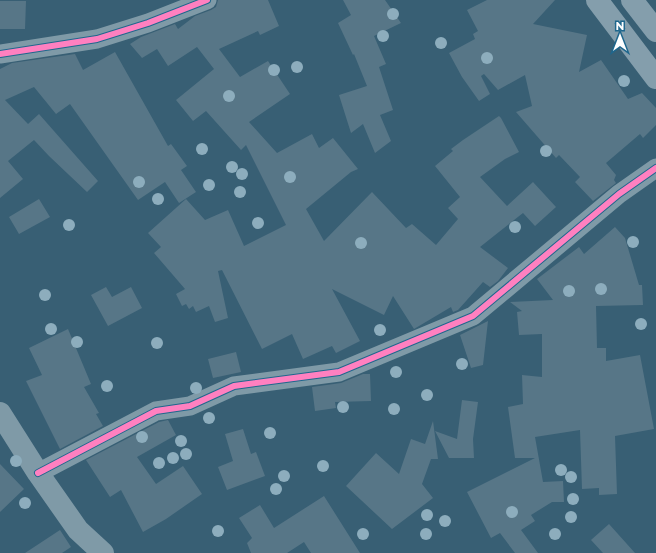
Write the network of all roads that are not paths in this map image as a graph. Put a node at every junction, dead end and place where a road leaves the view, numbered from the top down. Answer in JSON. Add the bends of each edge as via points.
{"nodes":[{"id":1,"x":207,"y":0,"type":"edge"},
{"id":2,"x":597,"y":0,"type":"edge"},
{"id":3,"x":632,"y":0,"type":"edge"},
{"id":4,"x":656,"y":32,"type":"edge"},
{"id":5,"x":0,"y":54,"type":"edge"},
{"id":6,"x":656,"y":78,"type":"edge"},
{"id":7,"x":656,"y":168,"type":"edge"},
{"id":8,"x":0,"y":413,"type":"edge"},
{"id":9,"x":38,"y":473,"type":"junction"},
{"id":10,"x":103,"y":553,"type":"edge"}],
"edges":[{"from":1,"to":5,"type":"street","via":[[97,39]]},
{"from":2,"to":6,"type":"highway"},
{"from":3,"to":4,"type":"highway"},
{"from":7,"to":9,"type":"street","via":[[619,194],[473,316],[339,372],[234,386],[190,406],[156,411]]},
{"from":8,"to":9,"type":"street"},
{"from":9,"to":10,"type":"street","via":[[78,530]]}]}
